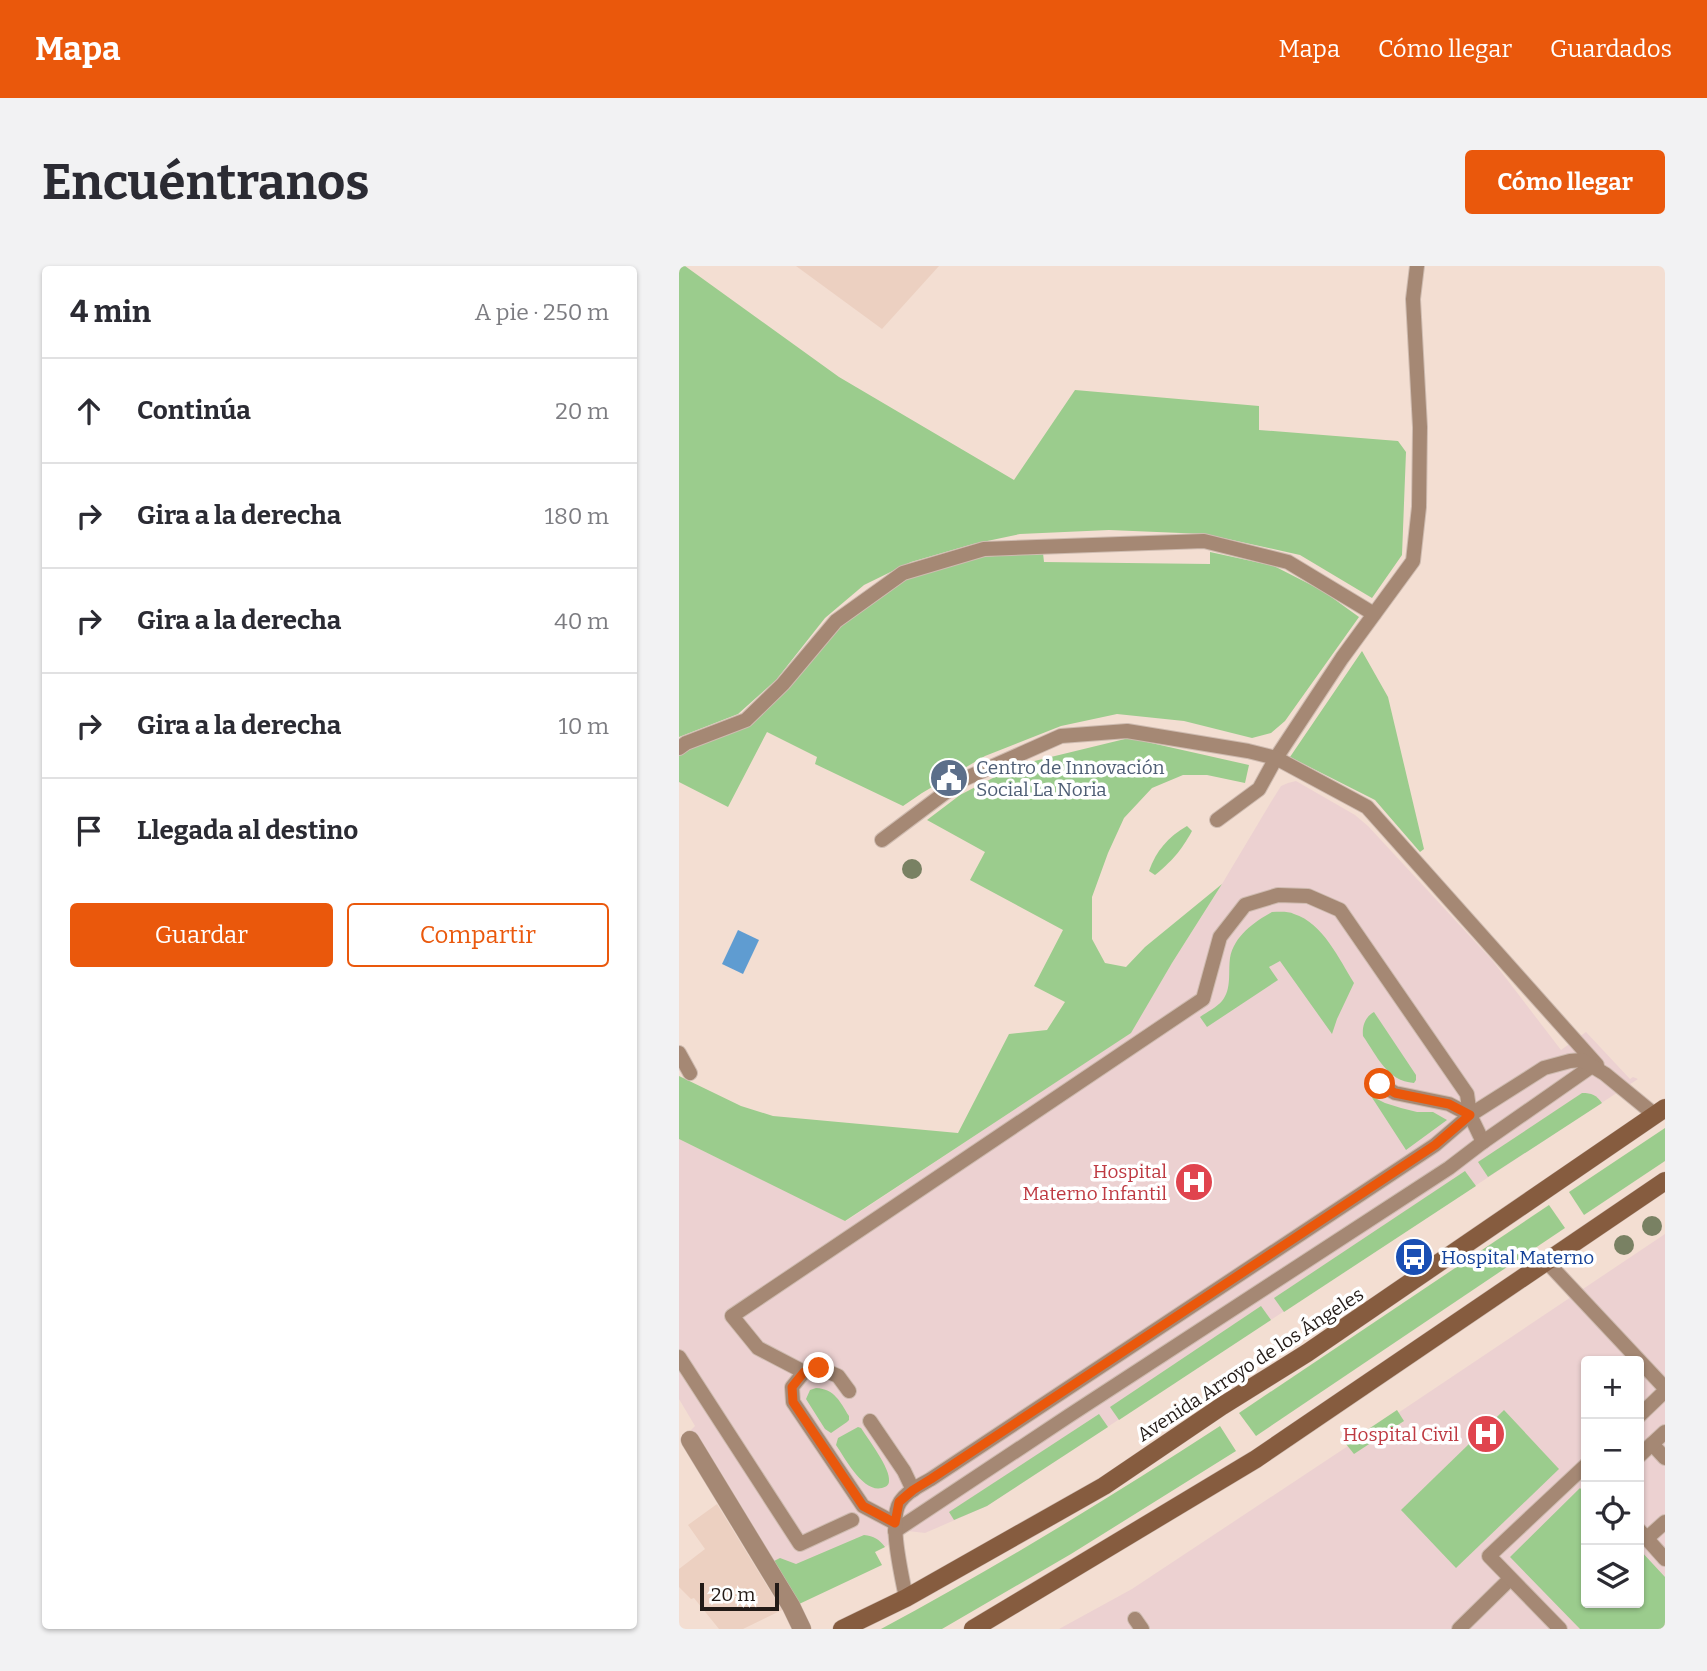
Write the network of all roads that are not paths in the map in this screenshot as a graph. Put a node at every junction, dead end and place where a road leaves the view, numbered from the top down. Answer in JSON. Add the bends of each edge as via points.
{"nodes":[{"id":1,"x":1417,"y":266,"type":"edge"},
{"id":2,"x":1374,"y":614,"type":"junction"},
{"id":3,"x":679,"y":748,"type":"edge"},
{"id":4,"x":1276,"y":758,"type":"junction"},
{"id":5,"x":1217,"y":820,"type":"dead end"},
{"id":6,"x":882,"y":840,"type":"dead end"},
{"id":7,"x":679,"y":1053,"type":"edge"},
{"id":8,"x":1599,"y":1070,"type":"junction"},
{"id":9,"x":690,"y":1073,"type":"dead end"},
{"id":10,"x":1380,"y":1084,"type":"dead end"},
{"id":11,"x":1660,"y":1111,"type":"edge"},
{"id":12,"x":1470,"y":1115,"type":"junction"},
{"id":13,"x":1483,"y":1142,"type":"junction"},
{"id":14,"x":1665,"y":1181,"type":"edge"},
{"id":15,"x":1546,"y":1261,"type":"junction"},
{"id":16,"x":679,"y":1357,"type":"edge"},
{"id":17,"x":804,"y":1372,"type":"junction"},
{"id":18,"x":1665,"y":1390,"type":"edge"},
{"id":19,"x":849,"y":1391,"type":"dead end"},
{"id":20,"x":1644,"y":1411,"type":"edge"},
{"id":21,"x":870,"y":1421,"type":"dead end"},
{"id":22,"x":1665,"y":1432,"type":"edge"},
{"id":23,"x":690,"y":1440,"type":"dead end"},
{"id":24,"x":1652,"y":1444,"type":"junction"},
{"id":25,"x":1644,"y":1451,"type":"edge"},
{"id":26,"x":1665,"y":1458,"type":"edge"},
{"id":27,"x":1581,"y":1473,"type":"edge"},
{"id":28,"x":913,"y":1490,"type":"junction"},
{"id":29,"x":852,"y":1520,"type":"dead end"},
{"id":30,"x":1665,"y":1522,"type":"edge"},
{"id":31,"x":895,"y":1527,"type":"junction"},
{"id":32,"x":1644,"y":1533,"type":"edge"},
{"id":33,"x":1644,"y":1535,"type":"edge"},
{"id":34,"x":1665,"y":1559,"type":"edge"},
{"id":35,"x":1510,"y":1579,"type":"junction"},
{"id":36,"x":906,"y":1598,"type":"junction"},
{"id":37,"x":802,"y":1629,"type":"edge"},
{"id":38,"x":842,"y":1629,"type":"edge"},
{"id":39,"x":973,"y":1629,"type":"edge"},
{"id":40,"x":1459,"y":1629,"type":"edge"},
{"id":41,"x":1560,"y":1629,"type":"edge"}],
"edges":[{"from":1,"to":2,"type":"lane","via":[[1413,299],[1419,507],[1413,561]]},
{"from":2,"to":3,"type":"lane","via":[[1288,562],[1205,541],[984,550],[903,573],[836,621],[746,720]]},
{"from":2,"to":4,"type":"lane"},
{"from":4,"to":5,"type":"lane","via":[[1259,789]]},
{"from":4,"to":6,"type":"lane","via":[[1127,731],[1062,736],[962,780]]},
{"from":4,"to":8,"type":"lane","via":[[1367,807]]},
{"from":7,"to":9,"type":"lane"},
{"from":8,"to":11,"type":"lane"},
{"from":8,"to":12,"type":"lane","via":[[1582,1060],[1544,1068]]},
{"from":8,"to":13,"type":"lane"},
{"from":10,"to":12,"type":"lane","via":[[1395,1093],[1449,1104]]},
{"from":11,"to":36,"type":"main road","name":"Avenida Arroyo de los Ángeles","via":[[1104,1486]]},
{"from":12,"to":13,"type":"lane"},
{"from":12,"to":17,"type":"lane","via":[[1467,1094],[1340,910],[1308,896],[1278,895],[1245,905],[1220,937],[1203,999],[731,1315],[758,1348]]},
{"from":12,"to":28,"type":"lane","via":[[1435,1145]]},
{"from":13,"to":31,"type":"lane"},
{"from":14,"to":15,"type":"main road"},
{"from":15,"to":18,"type":"lane"},
{"from":15,"to":39,"type":"main road","via":[[1255,1459]]},
{"from":16,"to":29,"type":"lane","via":[[800,1544]]},
{"from":17,"to":19,"type":"lane","via":[[819,1368],[838,1376]]},
{"from":17,"to":31,"type":"lane","via":[[792,1387],[793,1402],[863,1506]]},
{"from":18,"to":20,"type":"lane"},
{"from":21,"to":28,"type":"lane"},
{"from":22,"to":24,"type":"lane"},
{"from":23,"to":37,"type":"street"},
{"from":24,"to":25,"type":"lane"},
{"from":24,"to":26,"type":"lane"},
{"from":27,"to":35,"type":"lane","via":[[1489,1556]]},
{"from":28,"to":31,"type":"lane","via":[[899,1502]]},
{"from":30,"to":32,"type":"lane"},
{"from":31,"to":36,"type":"lane"},
{"from":33,"to":34,"type":"lane"},
{"from":35,"to":40,"type":"lane"},
{"from":35,"to":41,"type":"lane"},
{"from":36,"to":38,"type":"main road","name":"Avenida Arroyo de los Ángeles"}]}
